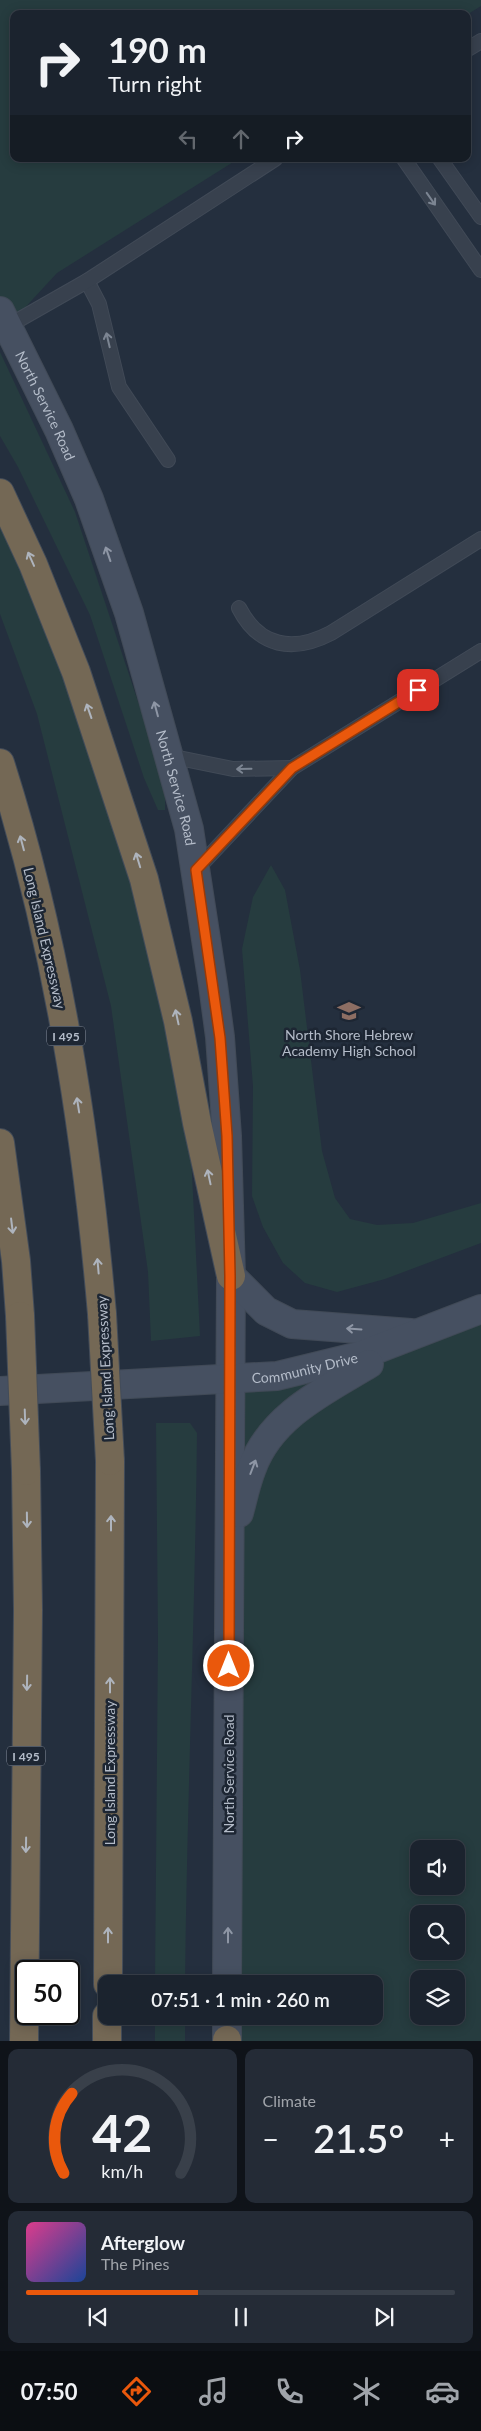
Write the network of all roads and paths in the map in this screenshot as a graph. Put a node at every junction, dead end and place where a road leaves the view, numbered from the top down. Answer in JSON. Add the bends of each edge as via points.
{"nodes":[{"id":1,"x":270,"y":162,"type":"edge"},
{"id":2,"x":406,"y":162,"type":"edge"},
{"id":3,"x":442,"y":162,"type":"edge"},
{"id":4,"x":481,"y":217,"type":"edge"},
{"id":5,"x":481,"y":270,"type":"edge"},
{"id":6,"x":87,"y":281,"type":"junction"},
{"id":7,"x":4,"y":318,"type":"edge"},
{"id":8,"x":168,"y":460,"type":"dead end"},
{"id":9,"x":0,"y":493,"type":"edge"},
{"id":10,"x":481,"y":539,"type":"edge"},
{"id":11,"x":239,"y":608,"type":"dead end"},
{"id":12,"x":481,"y":651,"type":"edge"},
{"id":13,"x":169,"y":756,"type":"junction"},
{"id":14,"x":0,"y":763,"type":"edge"},
{"id":15,"x":292,"y":768,"type":"junction"},
{"id":16,"x":196,"y":870,"type":"junction"},
{"id":17,"x":0,"y":1143,"type":"edge"},
{"id":18,"x":230,"y":1276,"type":"junction"},
{"id":19,"x":481,"y":1309,"type":"edge"},
{"id":20,"x":420,"y":1334,"type":"junction"},
{"id":21,"x":230,"y":1380,"type":"junction"},
{"id":22,"x":0,"y":1391,"type":"edge"},
{"id":23,"x":229,"y":1548,"type":"junction"},
{"id":24,"x":108,"y":1975,"type":"edge"},
{"id":25,"x":227,"y":1975,"type":"edge"},
{"id":26,"x":108,"y":2025,"type":"edge"},
{"id":27,"x":227,"y":2025,"type":"edge"},
{"id":28,"x":24,"y":2041,"type":"edge"},
{"id":29,"x":107,"y":2041,"type":"edge"},
{"id":30,"x":227,"y":2041,"type":"edge"}],
"edges":[{"from":1,"to":6,"type":"lane"},
{"from":2,"to":5,"type":"lane","one_way":true},
{"from":3,"to":4,"type":"lane"},
{"from":6,"to":7,"type":"lane"},
{"from":8,"to":6,"type":"lane","one_way":true,"via":[[119,387],[99,304]]},
{"from":13,"to":7,"type":"main road","name":"North Service Road","one_way":true,"via":[[128,613],[89,499]]},
{"from":18,"to":9,"type":"highway","one_way":true,"via":[[168,974],[139,862],[54,616]]},
{"from":10,"to":11,"type":"lane","via":[[331,633],[308,643],[286,644],[262,637],[244,619]]},
{"from":12,"to":15,"type":"lane"},
{"from":15,"to":13,"type":"lane","one_way":true,"via":[[233,769]]},
{"from":13,"to":16,"type":"main road","name":"North Service Road","via":[[189,829]]},
{"from":24,"to":14,"type":"highway","name":"Long Island Expressway","number":"I 495","one_way":true,"bridge":true,"via":[[110,1461],[102,1314],[88,1167],[72,1067],[48,948]]},
{"from":15,"to":16,"type":"lane"},
{"from":16,"to":18,"type":"main road","name":"North Service Road","via":[[224,1086]]},
{"from":17,"to":28,"type":"highway","number":"I 495","one_way":true,"bridge":true,"via":[[16,1261],[26,1471]]},
{"from":20,"to":18,"type":"main road","one_way":true,"via":[[292,1324],[266,1311]]},
{"from":18,"to":21,"type":"main road","name":"North Service Road"},
{"from":19,"to":20,"type":"main road","name":"Community Drive"},
{"from":20,"to":21,"type":"main road","name":"Community Drive","via":[[333,1364],[276,1376]]},
{"from":23,"to":20,"type":"main road","one_way":true,"via":[[252,1468],[275,1429],[302,1405]]},
{"from":21,"to":22,"type":"main road","name":"Community Drive"},
{"from":21,"to":23,"type":"main road","name":"North Service Road"},
{"from":25,"to":23,"type":"main road","name":"North Service Road","one_way":true},
{"from":26,"to":29,"type":"highway"},
{"from":27,"to":30,"type":"main road"}]}
